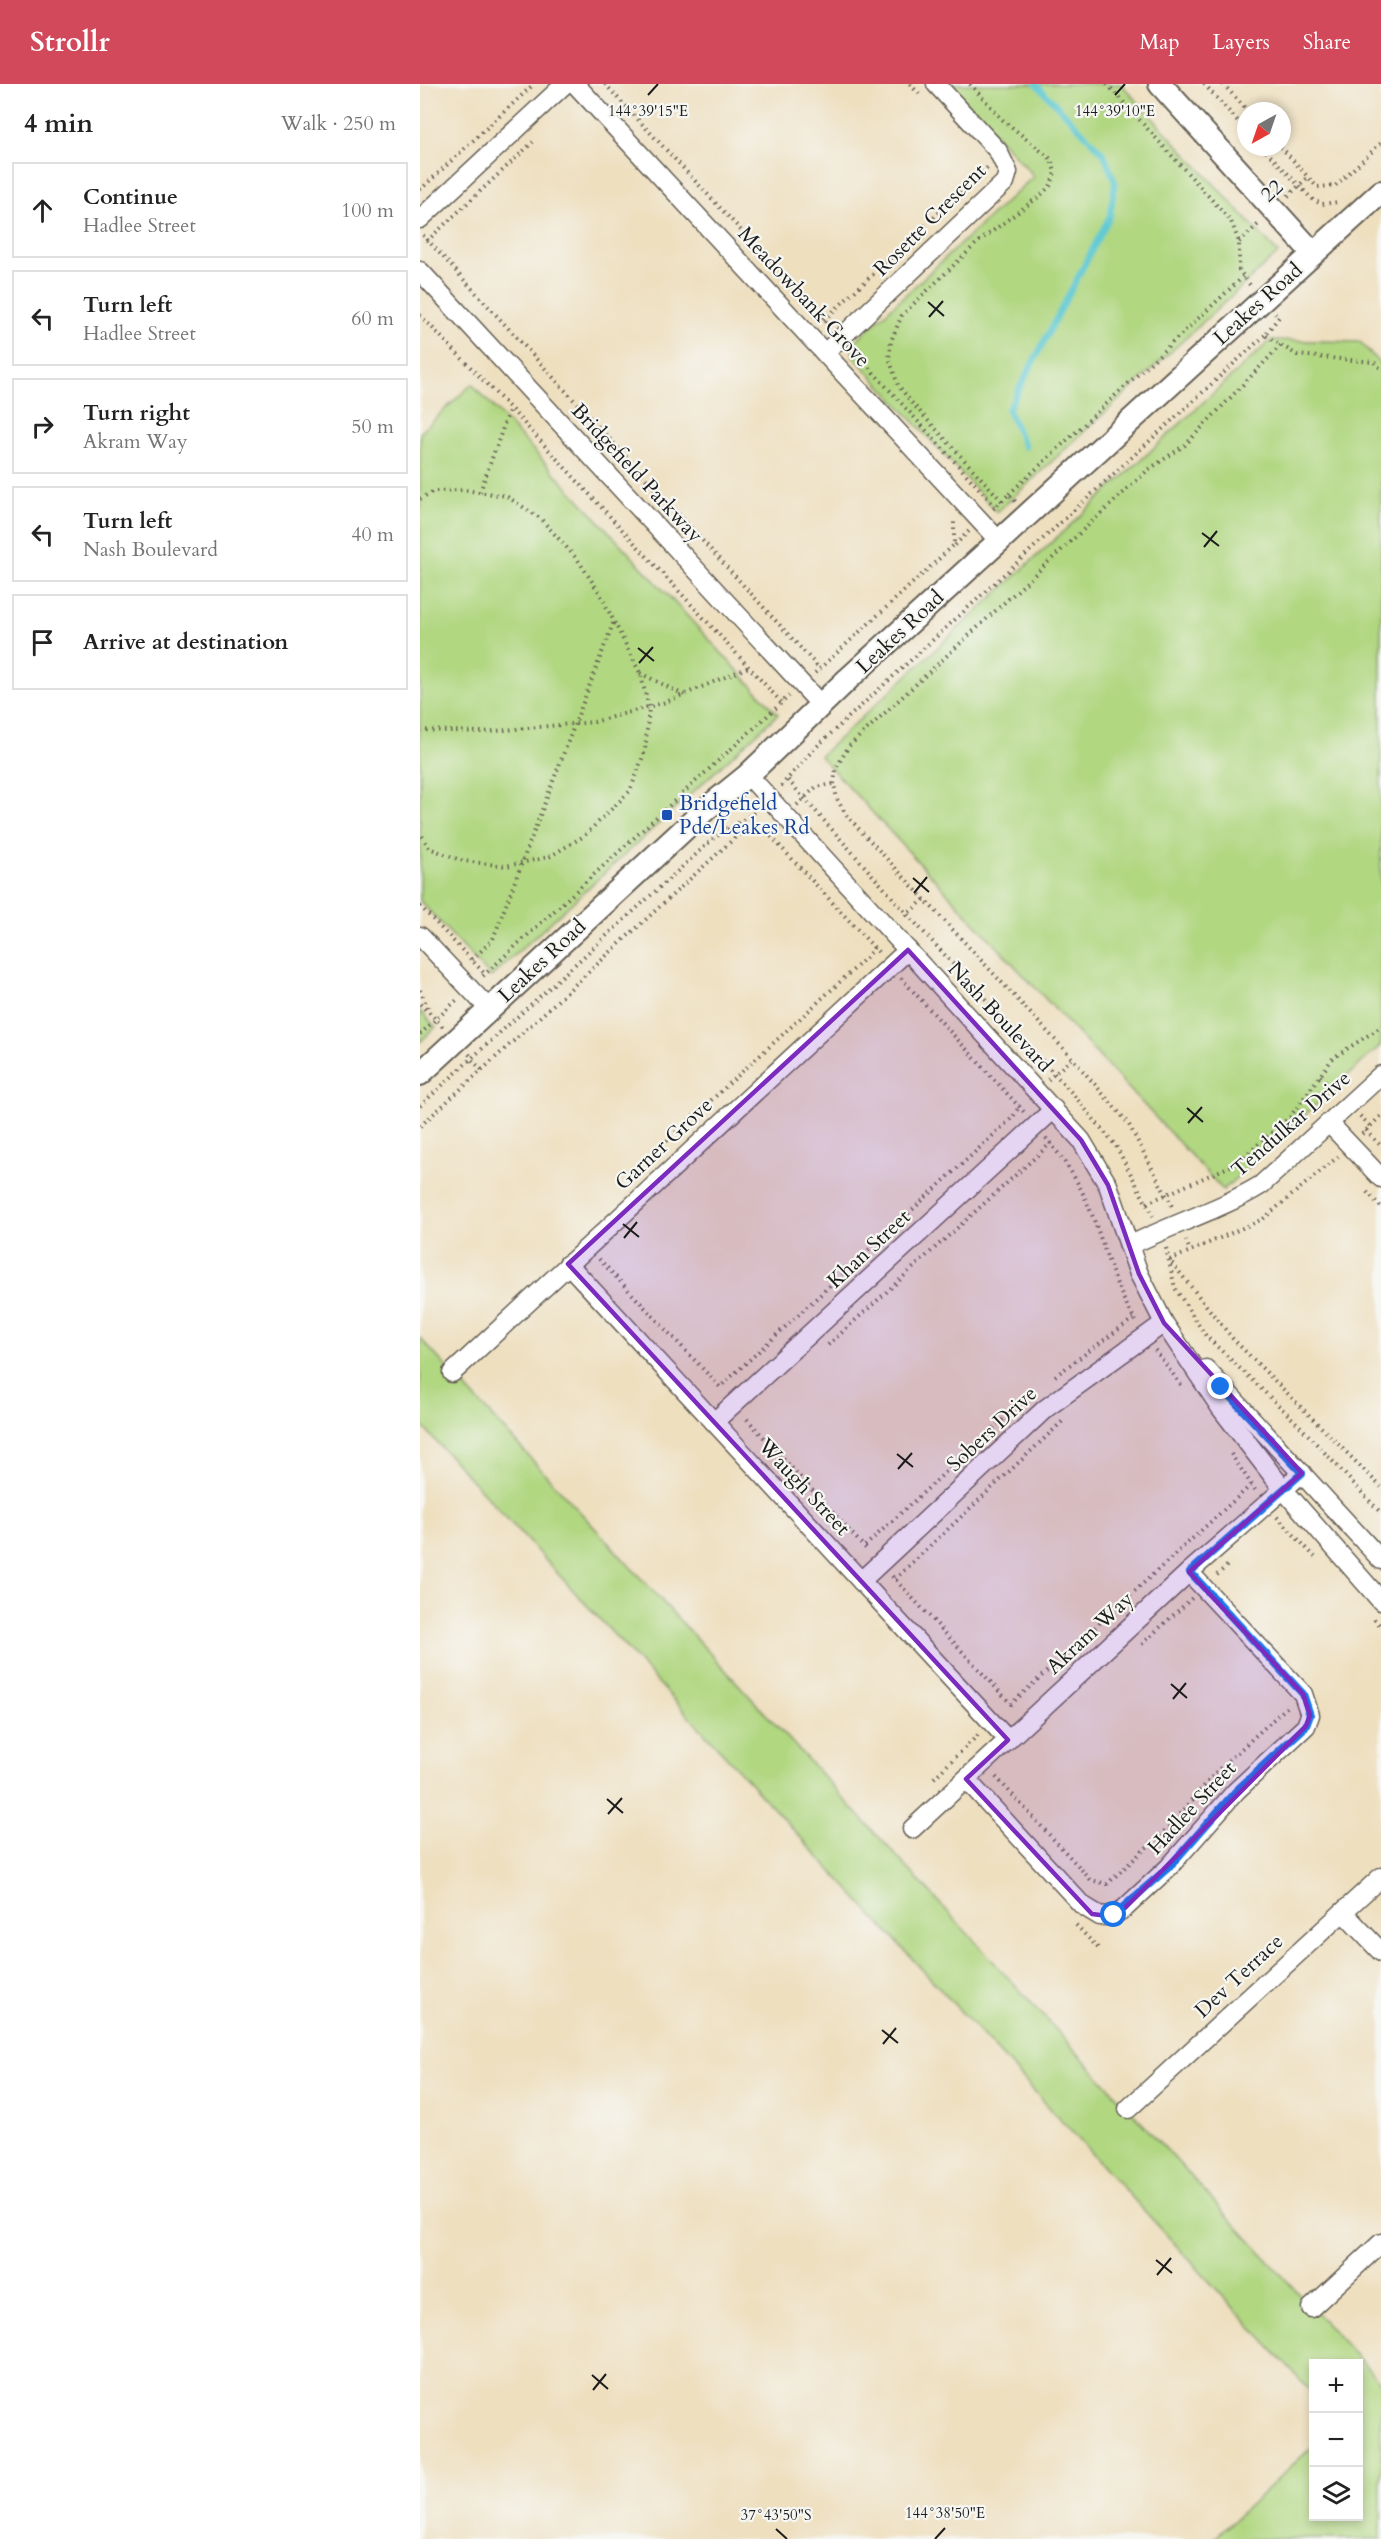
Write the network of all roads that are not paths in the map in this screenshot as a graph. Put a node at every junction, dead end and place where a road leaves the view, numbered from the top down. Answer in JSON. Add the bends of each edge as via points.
{"nodes":[{"id":1,"x":565,"y":84,"type":"edge"},
{"id":2,"x":575,"y":84,"type":"edge"},
{"id":3,"x":936,"y":84,"type":"edge"},
{"id":4,"x":1160,"y":84,"type":"edge"},
{"id":5,"x":1381,"y":192,"type":"edge"},
{"id":6,"x":420,"y":219,"type":"edge"},
{"id":7,"x":1313,"y":253,"type":"junction"},
{"id":8,"x":420,"y":271,"type":"edge"},
{"id":9,"x":825,"y":353,"type":"junction"},
{"id":10,"x":999,"y":541,"type":"junction"},
{"id":11,"x":821,"y":705,"type":"junction"},
{"id":12,"x":748,"y":775,"type":"junction"},
{"id":13,"x":420,"y":936,"type":"edge"},
{"id":14,"x":908,"y":950,"type":"junction"},
{"id":15,"x":489,"y":1009,"type":"junction"},
{"id":16,"x":420,"y":1074,"type":"edge"},
{"id":17,"x":1381,"y":1075,"type":"edge"},
{"id":18,"x":1054,"y":1109,"type":"junction"},
{"id":19,"x":1329,"y":1123,"type":"junction"},
{"id":20,"x":1381,"y":1178,"type":"edge"},
{"id":21,"x":1129,"y":1246,"type":"junction"},
{"id":22,"x":568,"y":1264,"type":"junction"},
{"id":23,"x":1164,"y":1323,"type":"junction"},
{"id":24,"x":452,"y":1373,"type":"dead end"},
{"id":25,"x":714,"y":1422,"type":"junction"},
{"id":26,"x":1302,"y":1473,"type":"junction"},
{"id":27,"x":1283,"y":1489,"type":"junction"},
{"id":28,"x":1381,"y":1560,"type":"edge"},
{"id":29,"x":1190,"y":1572,"type":"junction"},
{"id":30,"x":861,"y":1581,"type":"junction"},
{"id":31,"x":1377,"y":1609,"type":"edge"},
{"id":32,"x":1008,"y":1740,"type":"junction"},
{"id":33,"x":966,"y":1779,"type":"junction"},
{"id":34,"x":912,"y":1829,"type":"dead end"},
{"id":35,"x":1381,"y":1877,"type":"edge"},
{"id":36,"x":1343,"y":1912,"type":"junction"},
{"id":37,"x":1381,"y":1952,"type":"edge"},
{"id":38,"x":1128,"y":2109,"type":"dead end"},
{"id":39,"x":1381,"y":2243,"type":"edge"},
{"id":40,"x":1311,"y":2308,"type":"dead end"}],
"edges":[{"from":1,"to":6,"type":"street"},
{"from":2,"to":9,"type":"street","name":"Meadowbank Grove"},
{"from":3,"to":9,"type":"street","name":"Rosette Crescent","via":[[1000,155],[1008,172],[1005,182]]},
{"from":4,"to":7,"type":"street"},
{"from":5,"to":7,"type":"street","name":"Leakes Road"},
{"from":7,"to":10,"type":"street","name":"Leakes Road"},
{"from":8,"to":11,"type":"street","name":"Bridgefield Parkway"},
{"from":9,"to":10,"type":"street","name":"Meadowbank Grove"},
{"from":10,"to":11,"type":"street","name":"Leakes Road"},
{"from":11,"to":12,"type":"street","name":"Leakes Road"},
{"from":12,"to":14,"type":"street","name":"Nash Boulevard"},
{"from":12,"to":15,"type":"street","name":"Leakes Road","via":[[706,808]]},
{"from":13,"to":15,"type":"street"},
{"from":14,"to":18,"type":"street","name":"Nash Boulevard"},
{"from":14,"to":22,"type":"street","name":"Garner Grove"},
{"from":15,"to":16,"type":"street","name":"Leakes Road"},
{"from":17,"to":19,"type":"street","name":"Tendulkar Drive"},
{"from":18,"to":21,"type":"street","name":"Nash Boulevard","via":[[1102,1175]]},
{"from":18,"to":25,"type":"street","name":"Khan Street"},
{"from":19,"to":20,"type":"street"},
{"from":19,"to":21,"type":"street","name":"Tendulkar Drive","via":[[1261,1185],[1239,1199]]},
{"from":21,"to":23,"type":"street","name":"Nash Boulevard"},
{"from":22,"to":24,"type":"street","name":"Garner Grove"},
{"from":22,"to":25,"type":"street","name":"Waugh Street"},
{"from":23,"to":26,"type":"street","name":"Nash Boulevard"},
{"from":23,"to":27,"type":"street","name":"Nash Boulevard","via":[[1220,1407]]},
{"from":23,"to":30,"type":"street","name":"Sobers Drive","via":[[1045,1409]]},
{"from":25,"to":30,"type":"street","name":"Waugh Street"},
{"from":26,"to":27,"type":"street","name":"Akram Way"},
{"from":26,"to":28,"type":"street","name":"Nash Boulevard"},
{"from":27,"to":29,"type":"street","name":"Akram Way"},
{"from":27,"to":31,"type":"street","name":"Nash Boulevard"},
{"from":29,"to":32,"type":"street","name":"Akram Way"},
{"from":29,"to":33,"type":"street","name":"Hadlee Street","via":[[1303,1694],[1310,1715],[1306,1726],[1236,1791],[1169,1867],[1125,1908],[1114,1915],[1100,1916],[1082,1905]]},
{"from":30,"to":32,"type":"street","name":"Waugh Street"},
{"from":32,"to":33,"type":"street","name":"Akram Way"},
{"from":33,"to":34,"type":"street","name":"Akram Way"},
{"from":35,"to":36,"type":"street","name":"Dev Terrace"},
{"from":36,"to":37,"type":"street"},
{"from":36,"to":38,"type":"street","name":"Dev Terrace"},
{"from":39,"to":40,"type":"street"}]}
